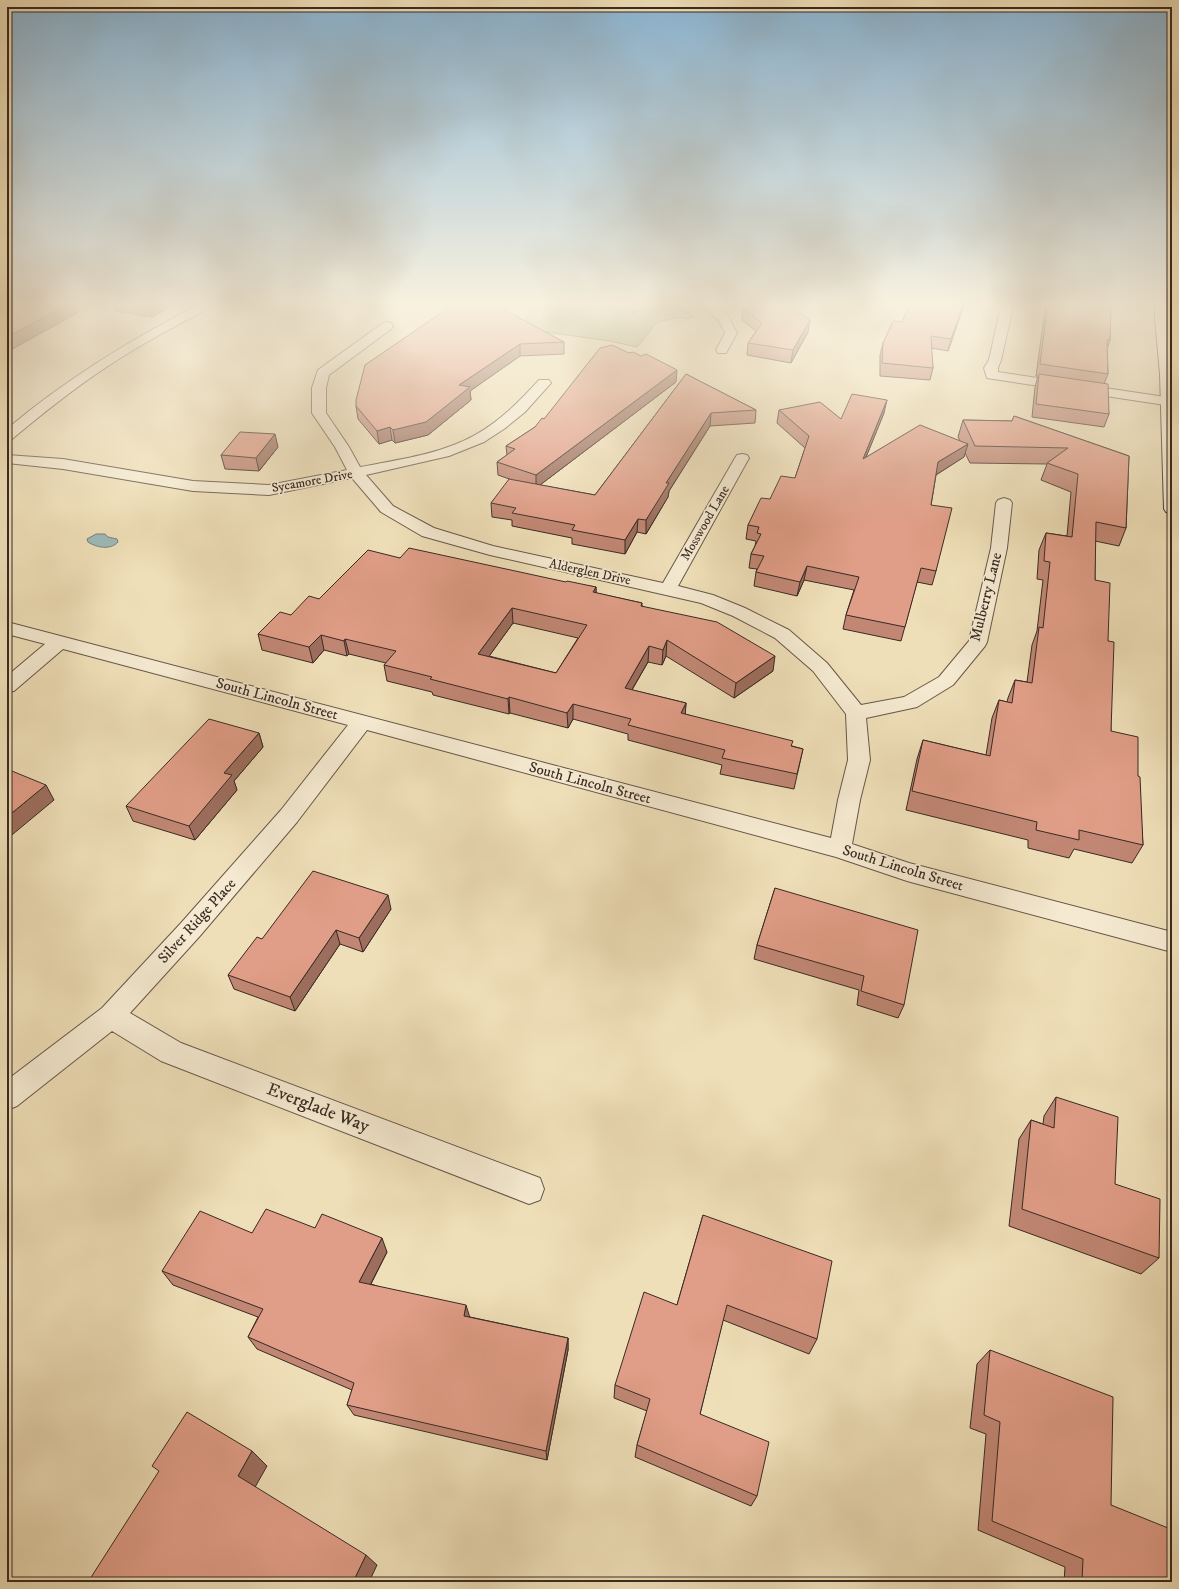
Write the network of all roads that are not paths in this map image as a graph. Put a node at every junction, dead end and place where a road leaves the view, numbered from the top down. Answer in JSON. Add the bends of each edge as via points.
{"nodes":[{"id":1,"x":85,"y":376,"type":"edge"},
{"id":2,"x":322,"y":376,"type":"edge"},
{"id":3,"x":1000,"y":376,"type":"edge"},
{"id":4,"x":1167,"y":376,"type":"edge"},
{"id":5,"x":544,"y":383,"type":"dead end"},
{"id":6,"x":1170,"y":401,"type":"edge"},
{"id":7,"x":7,"y":436,"type":"edge"},
{"id":8,"x":742,"y":458,"type":"dead end"},
{"id":9,"x":7,"y":459,"type":"edge"},
{"id":10,"x":356,"y":473,"type":"junction"},
{"id":11,"x":1004,"y":503,"type":"dead end"},
{"id":12,"x":1172,"y":509,"type":"edge"},
{"id":13,"x":668,"y":589,"type":"junction"},
{"id":14,"x":7,"y":628,"type":"edge"},
{"id":15,"x":59,"y":642,"type":"junction"},
{"id":16,"x":7,"y":686,"type":"edge"},
{"id":17,"x":856,"y":713,"type":"junction"},
{"id":18,"x":362,"y":722,"type":"junction"},
{"id":19,"x":840,"y":849,"type":"junction"},
{"id":20,"x":1172,"y":942,"type":"edge"},
{"id":21,"x":111,"y":1016,"type":"junction"},
{"id":22,"x":7,"y":1097,"type":"edge"},
{"id":23,"x":529,"y":1189,"type":"dead end"}],
"edges":[{"from":1,"to":7,"type":"street","via":[[48,402]]},
{"from":2,"to":10,"type":"street","name":"Alderglen Drive","via":[[319,388],[319,413]]},
{"from":3,"to":6,"type":"street"},
{"from":4,"to":6,"type":"street"},
{"from":5,"to":10,"type":"street","name":"Sycamore Drive","via":[[500,426],[478,439],[444,453]]},
{"from":6,"to":12,"type":"street"},
{"from":8,"to":13,"type":"street","name":"Mosswood Lane"},
{"from":9,"to":10,"type":"street","name":"Sycamore Drive","via":[[71,465],[193,486],[269,490]]},
{"from":10,"to":13,"type":"street","name":"Alderglen Drive","via":[[387,509],[428,532],[490,550]]},
{"from":11,"to":17,"type":"street","name":"Mulberry Lane","via":[[999,548],[978,642],[946,681],[910,702]]},
{"from":13,"to":17,"type":"street","name":"Alderglen Drive","via":[[707,599],[782,634],[820,667]]},
{"from":14,"to":15,"type":"street","name":"South Lincoln Street"},
{"from":15,"to":16,"type":"street"},
{"from":15,"to":18,"type":"street","name":"South Lincoln Street"},
{"from":17,"to":19,"type":"street","via":[[859,760]]},
{"from":18,"to":19,"type":"street","name":"South Lincoln Street"},
{"from":18,"to":21,"type":"street","name":"Silver Ridge Place","via":[[289,816]]},
{"from":19,"to":20,"type":"street","name":"South Lincoln Street","via":[[908,872]]},
{"from":21,"to":22,"type":"street","name":"Silver Ridge Place"},
{"from":21,"to":23,"type":"street","name":"Everglade Way","via":[[171,1052]]}]}
